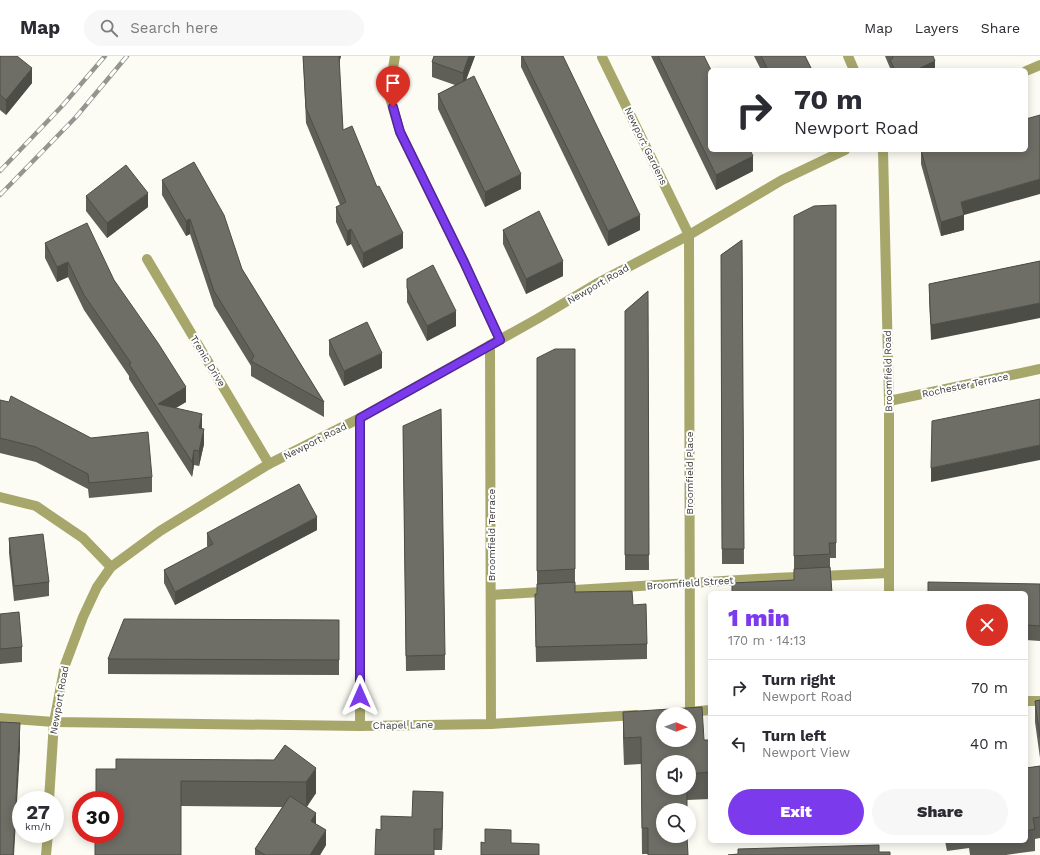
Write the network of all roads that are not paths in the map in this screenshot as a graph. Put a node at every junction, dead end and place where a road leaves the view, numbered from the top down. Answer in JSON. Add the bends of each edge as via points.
{"nodes":[{"id":1,"x":395,"y":56,"type":"edge"},
{"id":2,"x":602,"y":56,"type":"edge"},
{"id":3,"x":848,"y":56,"type":"edge"},
{"id":4,"x":1040,"y":65,"type":"edge"},
{"id":5,"x":853,"y":68,"type":"edge"},
{"id":6,"x":1028,"y":70,"type":"edge"},
{"id":7,"x":841,"y":152,"type":"edge"},
{"id":8,"x":883,"y":152,"type":"edge"},
{"id":9,"x":689,"y":235,"type":"junction"},
{"id":10,"x":147,"y":259,"type":"dead end"},
{"id":11,"x":500,"y":340,"type":"junction"},
{"id":12,"x":490,"y":345,"type":"junction"},
{"id":13,"x":1040,"y":369,"type":"edge"},
{"id":14,"x":889,"y":401,"type":"junction"},
{"id":15,"x":360,"y":418,"type":"junction"},
{"id":16,"x":269,"y":464,"type":"junction"},
{"id":17,"x":0,"y":497,"type":"edge"},
{"id":18,"x":111,"y":567,"type":"junction"},
{"id":19,"x":889,"y":573,"type":"junction"},
{"id":20,"x":690,"y":583,"type":"junction"},
{"id":21,"x":889,"y":591,"type":"edge"},
{"id":22,"x":491,"y":596,"type":"junction"},
{"id":23,"x":1028,"y":701,"type":"edge"},
{"id":24,"x":1040,"y":701,"type":"edge"},
{"id":25,"x":708,"y":710,"type":"edge"},
{"id":26,"x":645,"y":714,"type":"edge"},
{"id":27,"x":0,"y":718,"type":"edge"},
{"id":28,"x":54,"y":722,"type":"junction"},
{"id":29,"x":491,"y":724,"type":"junction"},
{"id":30,"x":360,"y":726,"type":"junction"},
{"id":31,"x":50,"y":791,"type":"edge"},
{"id":32,"x":47,"y":843,"type":"edge"},
{"id":33,"x":46,"y":855,"type":"edge"}],
"edges":[{"from":1,"to":11,"type":"street","via":[[389,94],[400,132]]},
{"from":2,"to":9,"type":"street","name":"Newport Gardens"},
{"from":3,"to":5,"type":"street"},
{"from":4,"to":6,"type":"street"},
{"from":7,"to":9,"type":"street","name":"Newport Road","via":[[782,180]]},
{"from":8,"to":14,"type":"street","name":"Broomfield Road"},
{"from":9,"to":11,"type":"street","name":"Newport Road","via":[[596,284]]},
{"from":9,"to":20,"type":"street","name":"Broomfield Place"},
{"from":10,"to":16,"type":"street","name":"Trenic Drive"},
{"from":11,"to":12,"type":"street","name":"Newport Road"},
{"from":12,"to":15,"type":"street","name":"Newport Road"},
{"from":12,"to":22,"type":"street","name":"Broomfield Terrace"},
{"from":13,"to":14,"type":"street","name":"Rochester Terrace"},
{"from":14,"to":19,"type":"street","name":"Broomfield Road"},
{"from":15,"to":16,"type":"street","name":"Newport Road"},
{"from":15,"to":30,"type":"street"},
{"from":16,"to":18,"type":"street","name":"Newport Road","via":[[160,531]]},
{"from":17,"to":18,"type":"street","via":[[36,506],[83,538]]},
{"from":18,"to":28,"type":"street","name":"Newport Road","via":[[97,587],[65,665]]},
{"from":19,"to":20,"type":"street","name":"Broomfield Street"},
{"from":19,"to":21,"type":"street","name":"Broomfield Road"},
{"from":20,"to":22,"type":"street","name":"Broomfield Street"},
{"from":20,"to":25,"type":"street","name":"Broomfield Place","via":[[686,712]]},
{"from":22,"to":29,"type":"street","name":"Broomfield Terrace"},
{"from":23,"to":24,"type":"street"},
{"from":26,"to":29,"type":"street","name":"Chapel Lane"},
{"from":27,"to":28,"type":"street","name":"Chapel Lane"},
{"from":28,"to":30,"type":"street","name":"Chapel Lane"},
{"from":28,"to":31,"type":"street","name":"Newport Road"},
{"from":29,"to":30,"type":"street","name":"Chapel Lane"},
{"from":32,"to":33,"type":"street"}]}
